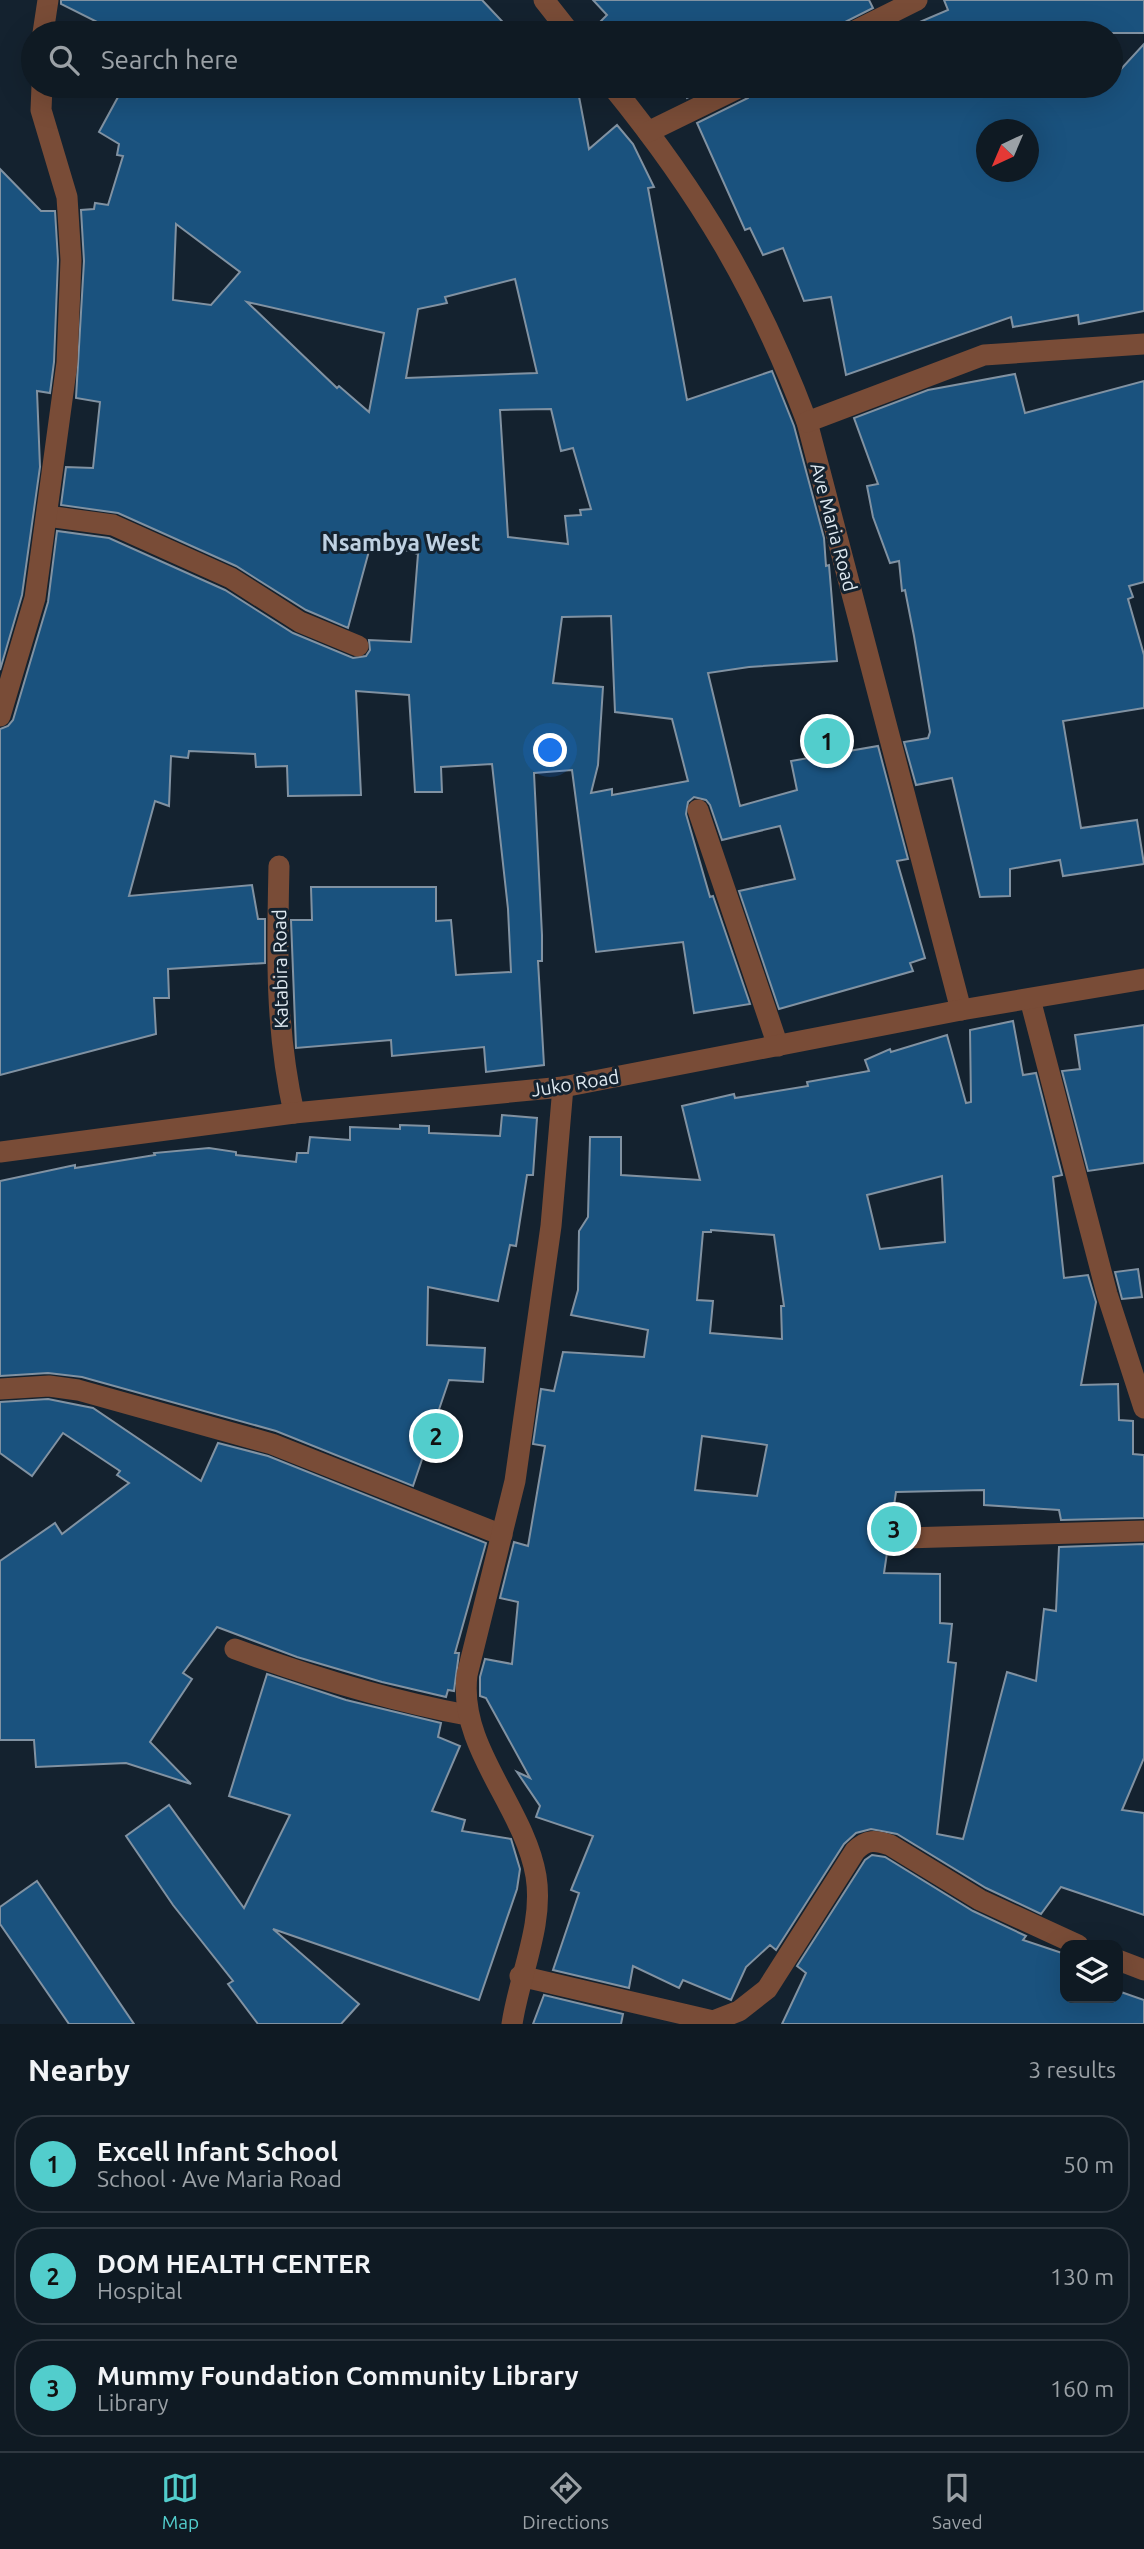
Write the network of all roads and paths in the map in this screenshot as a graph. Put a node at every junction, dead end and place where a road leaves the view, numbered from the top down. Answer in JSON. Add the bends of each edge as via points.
{"nodes":[{"id":1,"x":48,"y":0,"type":"edge"},
{"id":2,"x":544,"y":0,"type":"edge"},
{"id":3,"x":917,"y":0,"type":"edge"},
{"id":4,"x":45,"y":21,"type":"edge"},
{"id":5,"x":561,"y":21,"type":"edge"},
{"id":6,"x":874,"y":21,"type":"edge"},
{"id":7,"x":42,"y":98,"type":"edge"},
{"id":8,"x":621,"y":98,"type":"edge"},
{"id":9,"x":717,"y":98,"type":"edge"},
{"id":10,"x":648,"y":132,"type":"junction"},
{"id":11,"x":1144,"y":344,"type":"edge"},
{"id":12,"x":807,"y":422,"type":"junction"},
{"id":13,"x":47,"y":516,"type":"junction"},
{"id":14,"x":358,"y":646,"type":"dead end"},
{"id":15,"x":0,"y":716,"type":"edge"},
{"id":16,"x":698,"y":810,"type":"dead end"},
{"id":17,"x":279,"y":866,"type":"dead end"},
{"id":18,"x":1144,"y":979,"type":"edge"},
{"id":19,"x":1030,"y":999,"type":"junction"},
{"id":20,"x":961,"y":1010,"type":"junction"},
{"id":21,"x":778,"y":1046,"type":"junction"},
{"id":22,"x":563,"y":1087,"type":"junction"},
{"id":23,"x":294,"y":1113,"type":"junction"},
{"id":24,"x":0,"y":1152,"type":"edge"},
{"id":25,"x":0,"y":1389,"type":"edge"},
{"id":26,"x":1144,"y":1408,"type":"edge"},
{"id":27,"x":1144,"y":1531,"type":"edge"},
{"id":28,"x":502,"y":1535,"type":"junction"},
{"id":29,"x":905,"y":1538,"type":"dead end"},
{"id":30,"x":235,"y":1649,"type":"dead end"},
{"id":31,"x":467,"y":1715,"type":"junction"},
{"id":32,"x":1068,"y":1940,"type":"edge"},
{"id":33,"x":1123,"y":1962,"type":"edge"},
{"id":34,"x":1144,"y":1970,"type":"edge"},
{"id":35,"x":520,"y":1976,"type":"junction"},
{"id":36,"x":512,"y":2024,"type":"edge"}],
"edges":[{"from":1,"to":4,"type":"street"},
{"from":2,"to":5,"type":"street"},
{"from":3,"to":6,"type":"street"},
{"from":7,"to":13,"type":"street","via":[[67,197],[71,260],[67,363]]},
{"from":8,"to":10,"type":"street","name":"Ave Maria Road"},
{"from":9,"to":10,"type":"street"},
{"from":10,"to":12,"type":"street","name":"Ave Maria Road","via":[[720,234],[741,272]]},
{"from":11,"to":12,"type":"street","via":[[984,355]]},
{"from":12,"to":20,"type":"street","name":"Ave Maria Road"},
{"from":13,"to":14,"type":"street","via":[[113,525],[231,578],[300,622]]},
{"from":13,"to":15,"type":"street","via":[[35,598]]},
{"from":16,"to":21,"type":"street"},
{"from":17,"to":23,"type":"street","name":"Katabira Road","via":[[276,980]]},
{"from":18,"to":19,"type":"street","name":"Juko Road"},
{"from":19,"to":20,"type":"street","name":"Juko Road"},
{"from":19,"to":26,"type":"street","via":[[1107,1294]]},
{"from":20,"to":21,"type":"street","name":"Juko Road"},
{"from":21,"to":22,"type":"street","name":"Juko Road"},
{"from":22,"to":23,"type":"street","name":"Juko Road"},
{"from":22,"to":28,"type":"street","via":[[551,1226],[515,1481]]},
{"from":23,"to":24,"type":"street","name":"Juko Road"},
{"from":25,"to":28,"type":"street","via":[[78,1390],[272,1444]]},
{"from":27,"to":29,"type":"street"},
{"from":28,"to":31,"type":"street","via":[[467,1675]]},
{"from":30,"to":31,"type":"street","via":[[330,1684]]},
{"from":31,"to":35,"type":"street","via":[[519,1827],[536,1876],[538,1910]]},
{"from":32,"to":35,"type":"street","via":[[980,1900],[876,1840],[855,1851],[767,1989],[739,2011],[713,2021]]},
{"from":33,"to":34,"type":"street"},
{"from":35,"to":36,"type":"street"}]}
